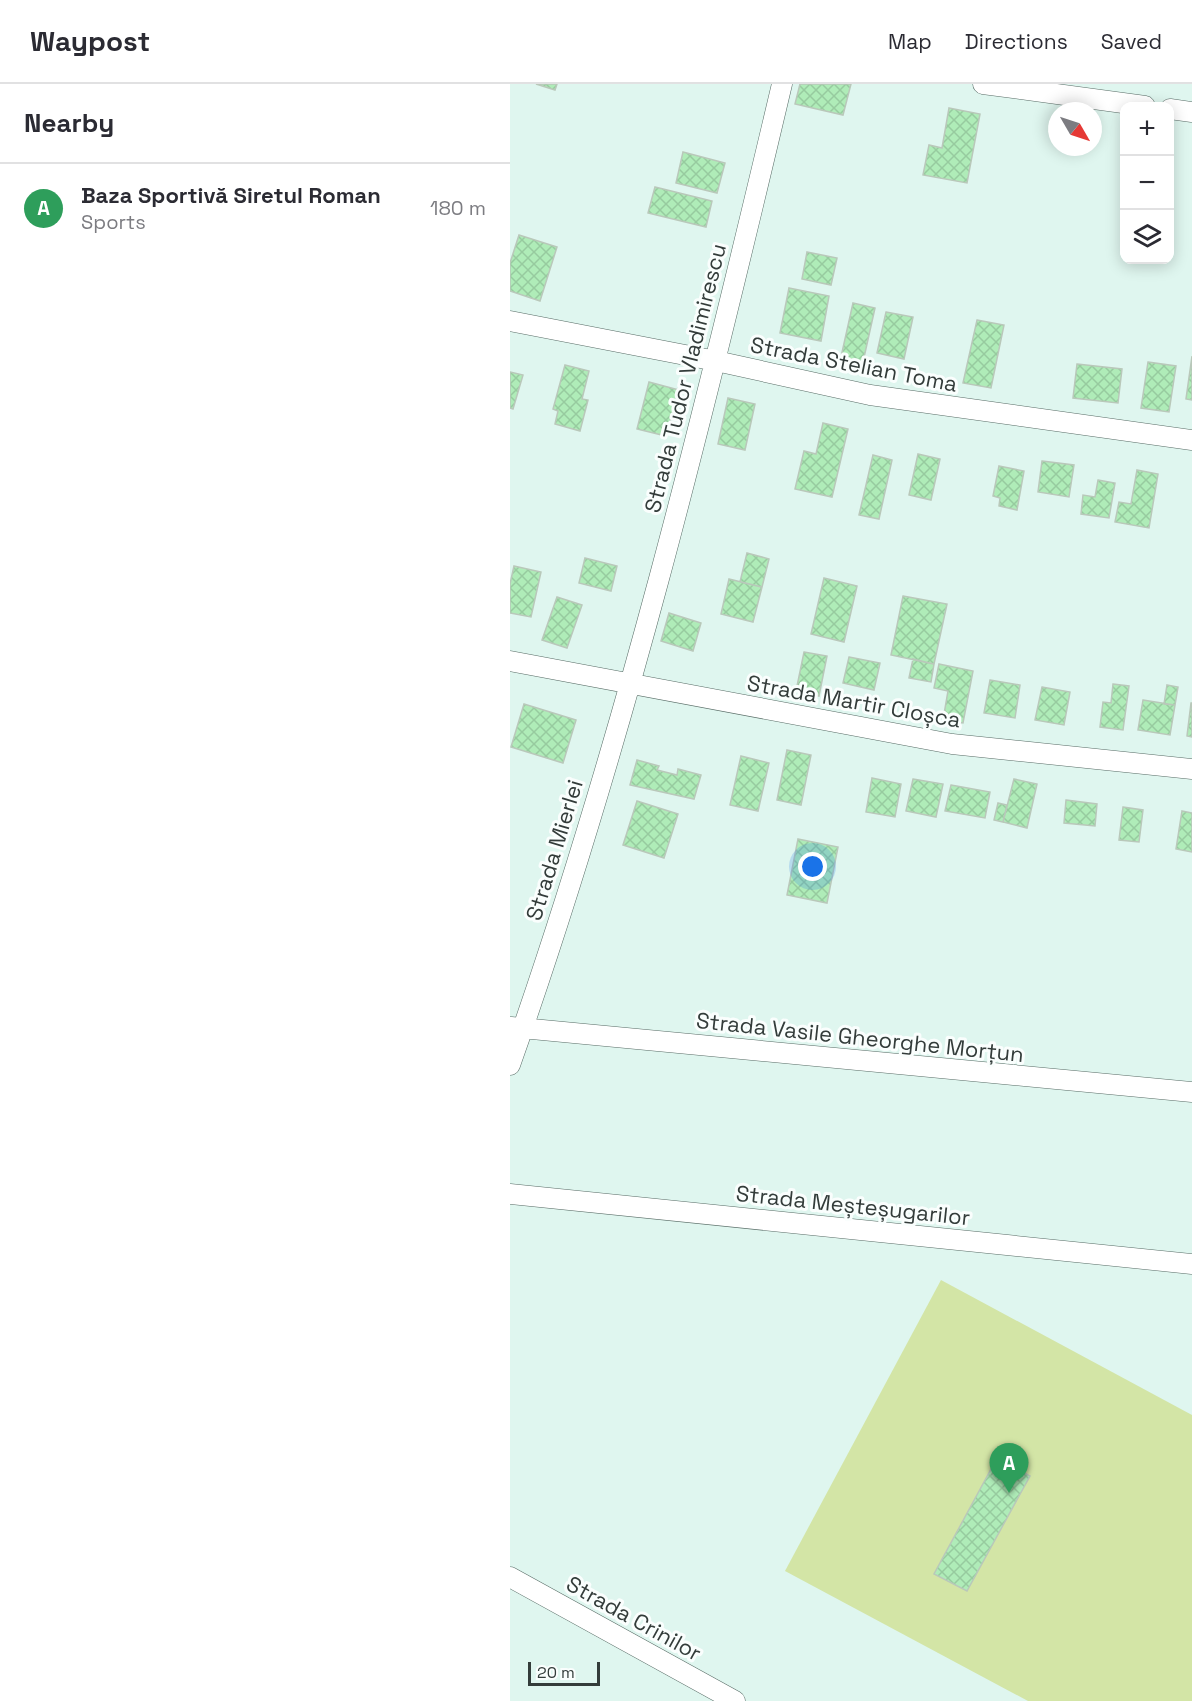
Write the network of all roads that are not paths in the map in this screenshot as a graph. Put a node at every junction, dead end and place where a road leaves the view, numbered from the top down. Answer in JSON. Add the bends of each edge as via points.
{"nodes":[{"id":1,"x":782,"y":84,"type":"edge"},
{"id":2,"x":983,"y":84,"type":"edge"},
{"id":3,"x":1120,"y":103,"type":"edge"},
{"id":4,"x":1174,"y":110,"type":"edge"},
{"id":5,"x":1192,"y":112,"type":"edge"},
{"id":6,"x":510,"y":321,"type":"edge"},
{"id":7,"x":716,"y":361,"type":"junction"},
{"id":8,"x":1192,"y":440,"type":"edge"},
{"id":9,"x":510,"y":661,"type":"edge"},
{"id":10,"x":632,"y":683,"type":"junction"},
{"id":11,"x":1192,"y":769,"type":"edge"},
{"id":12,"x":517,"y":1027,"type":"edge"},
{"id":13,"x":510,"y":1065,"type":"edge"},
{"id":14,"x":1192,"y":1092,"type":"edge"},
{"id":15,"x":510,"y":1194,"type":"edge"},
{"id":16,"x":1192,"y":1264,"type":"edge"},
{"id":17,"x":510,"y":1576,"type":"edge"},
{"id":18,"x":735,"y":1701,"type":"edge"}],
"edges":[{"from":1,"to":7,"type":"street","name":"Strada Tudor Vladimirescu"},
{"from":2,"to":3,"type":"street"},
{"from":4,"to":5,"type":"street"},
{"from":6,"to":7,"type":"street","name":"Strada Stelian Toma"},
{"from":7,"to":8,"type":"street","name":"Strada Stelian Toma","via":[[870,395]]},
{"from":7,"to":10,"type":"street","name":"Strada Tudor Vladimirescu"},
{"from":9,"to":10,"type":"street","name":"Strada Martir Cloșca"},
{"from":10,"to":11,"type":"street","name":"Strada Martir Cloșca","via":[[952,744]]},
{"from":10,"to":12,"type":"street","name":"Strada Mierlei"},
{"from":12,"to":13,"type":"street","name":"Strada Mierlei"},
{"from":12,"to":14,"type":"street","name":"Strada Vasile Gheorghe Morțun"},
{"from":15,"to":16,"type":"street","name":"Strada Meșteșugarilor"},
{"from":17,"to":18,"type":"street","name":"Strada Crinilor"}]}
